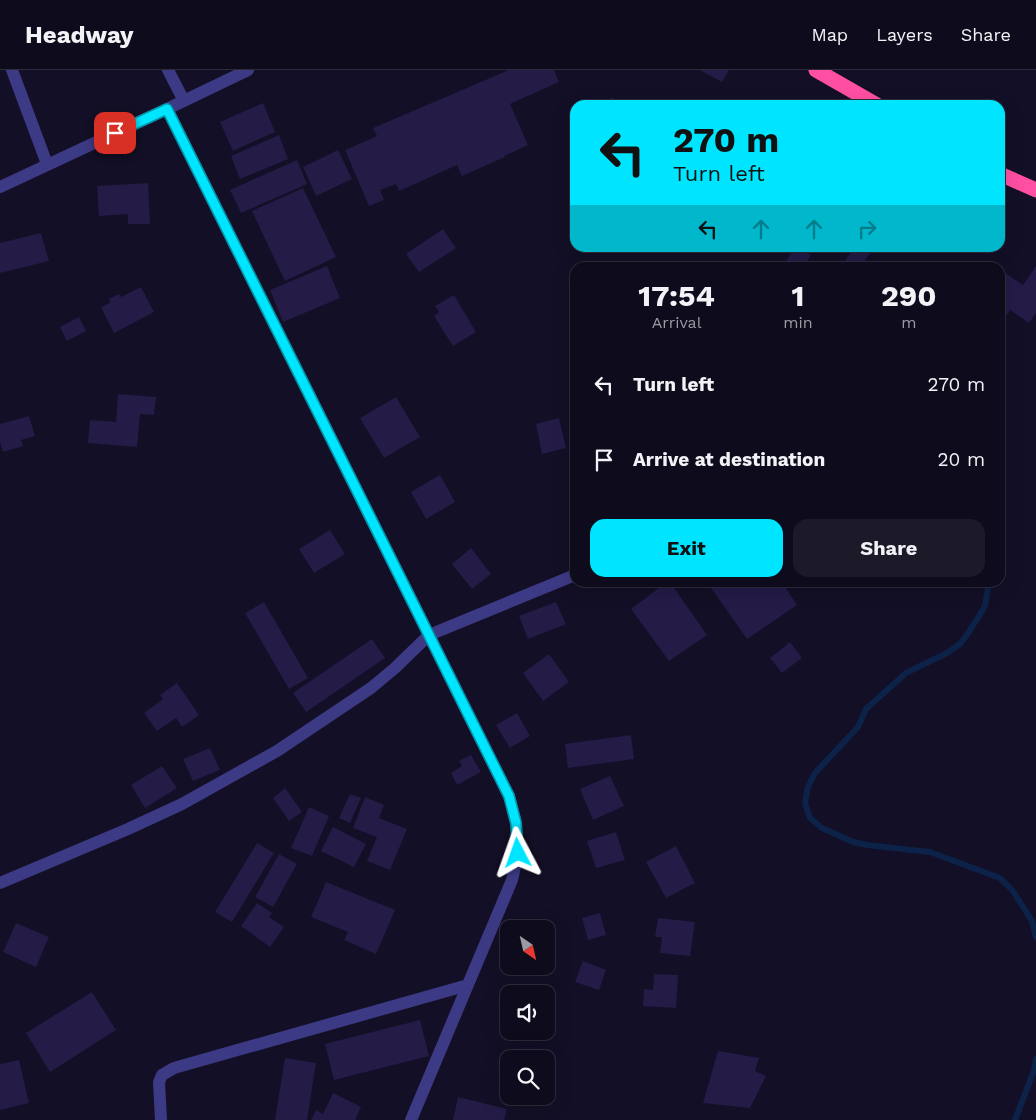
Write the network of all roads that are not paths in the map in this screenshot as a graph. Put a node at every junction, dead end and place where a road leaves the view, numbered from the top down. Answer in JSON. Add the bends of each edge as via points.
{"nodes":[{"id":1,"x":12,"y":70,"type":"edge"},
{"id":2,"x":168,"y":70,"type":"edge"},
{"id":3,"x":248,"y":70,"type":"edge"},
{"id":4,"x":816,"y":70,"type":"edge"},
{"id":5,"x":868,"y":100,"type":"edge"},
{"id":6,"x":184,"y":101,"type":"junction"},
{"id":7,"x":167,"y":109,"type":"junction"},
{"id":8,"x":47,"y":164,"type":"junction"},
{"id":9,"x":1005,"y":176,"type":"edge"},
{"id":10,"x":0,"y":187,"type":"edge"},
{"id":11,"x":1036,"y":190,"type":"edge"},
{"id":12,"x":570,"y":576,"type":"edge"},
{"id":13,"x":429,"y":635,"type":"junction"},
{"id":14,"x":0,"y":883,"type":"edge"},
{"id":15,"x":468,"y":985,"type":"junction"},
{"id":16,"x":161,"y":1120,"type":"edge"},
{"id":17,"x":411,"y":1120,"type":"edge"}],
"edges":[{"from":1,"to":8,"type":"street"},
{"from":2,"to":6,"type":"street"},
{"from":3,"to":6,"type":"street"},
{"from":4,"to":5,"type":"highway"},
{"from":6,"to":7,"type":"street"},
{"from":7,"to":8,"type":"street"},
{"from":7,"to":13,"type":"street"},
{"from":8,"to":10,"type":"street"},
{"from":9,"to":11,"type":"highway"},
{"from":12,"to":13,"type":"street"},
{"from":13,"to":14,"type":"street","via":[[371,688],[277,751],[182,804]]},
{"from":13,"to":15,"type":"street","via":[[509,796],[516,823],[518,853],[512,880]]},
{"from":15,"to":16,"type":"street","via":[[174,1068],[162,1074],[159,1082]]},
{"from":15,"to":17,"type":"street"}]}
